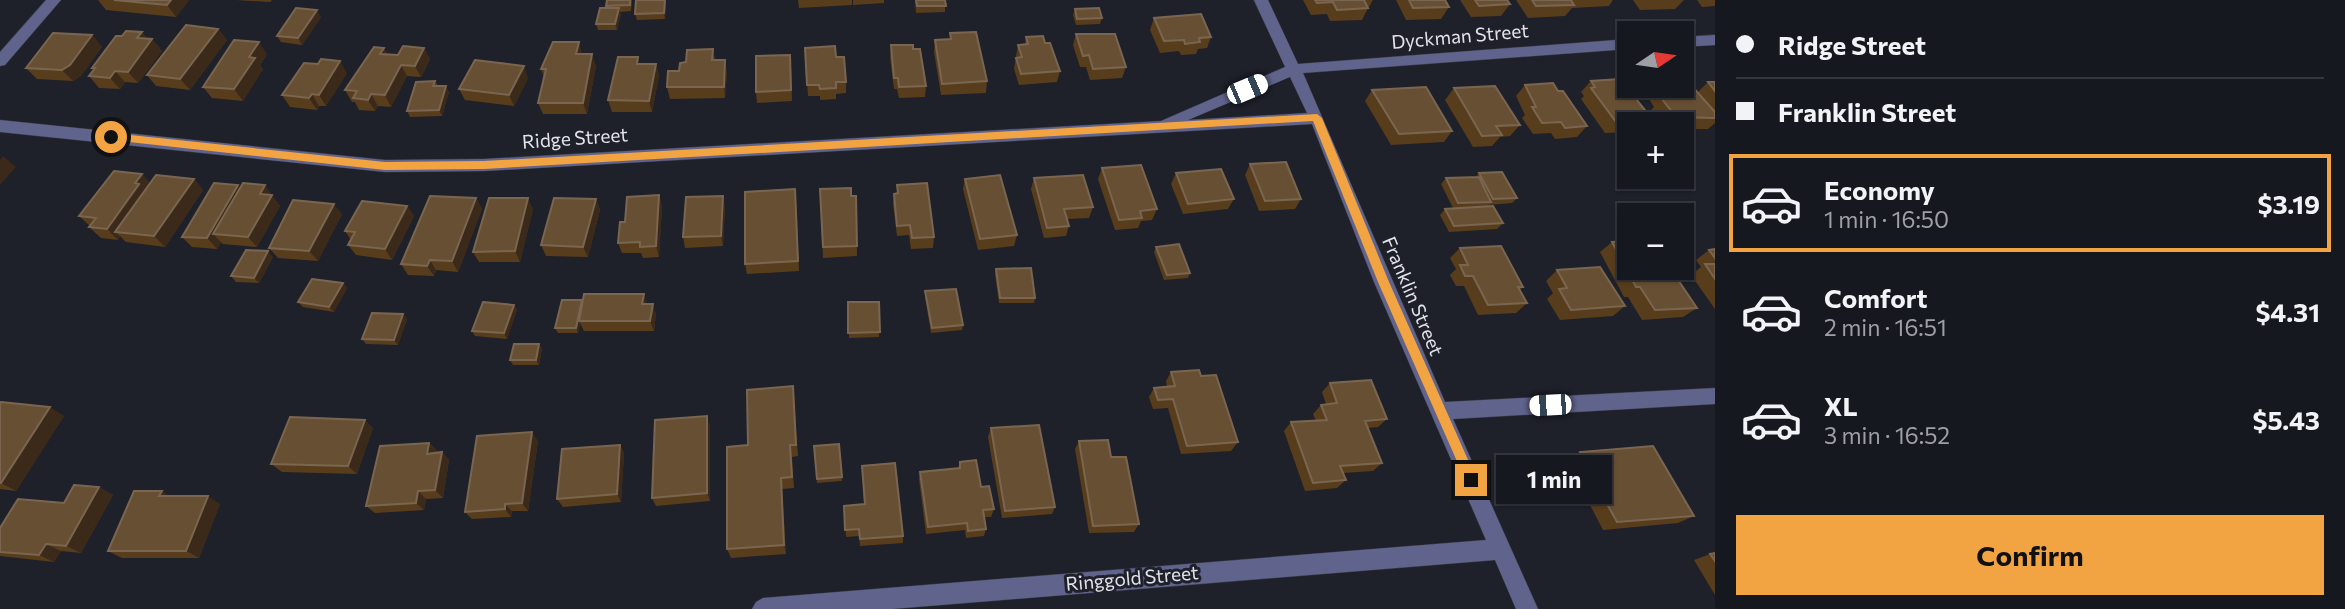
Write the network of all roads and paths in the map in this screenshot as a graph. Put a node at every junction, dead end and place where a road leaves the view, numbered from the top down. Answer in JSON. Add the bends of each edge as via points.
{"nodes":[{"id":1,"x":54,"y":0,"type":"edge"},
{"id":2,"x":1261,"y":0,"type":"edge"},
{"id":3,"x":1715,"y":40,"type":"edge"},
{"id":4,"x":1694,"y":41,"type":"edge"},
{"id":5,"x":1617,"y":45,"type":"edge"},
{"id":6,"x":0,"y":61,"type":"edge"},
{"id":7,"x":1294,"y":69,"type":"junction"},
{"id":8,"x":1317,"y":118,"type":"junction"},
{"id":9,"x":0,"y":126,"type":"edge"},
{"id":10,"x":1155,"y":128,"type":"junction"},
{"id":11,"x":1715,"y":396,"type":"edge"},
{"id":12,"x":1440,"y":411,"type":"junction"},
{"id":13,"x":1502,"y":549,"type":"junction"},
{"id":14,"x":763,"y":609,"type":"edge"},
{"id":15,"x":1527,"y":609,"type":"edge"}],
"edges":[{"from":1,"to":6,"type":"street"},
{"from":2,"to":7,"type":"street","name":"Franklin Street"},
{"from":3,"to":4,"type":"street"},
{"from":5,"to":7,"type":"street","name":"Dyckman Street"},
{"from":7,"to":8,"type":"street","name":"Franklin Street"},
{"from":7,"to":10,"type":"street","name":"Ridge Street"},
{"from":8,"to":10,"type":"street","name":"Ridge Street"},
{"from":8,"to":12,"type":"street","name":"Franklin Street"},
{"from":9,"to":10,"type":"street","name":"Ridge Street","via":[[385,166],[484,165]]},
{"from":11,"to":12,"type":"street"},
{"from":12,"to":13,"type":"street","name":"Franklin Street"},
{"from":13,"to":14,"type":"street","name":"Ringgold Street"},
{"from":13,"to":15,"type":"street","name":"Franklin Street"}]}
